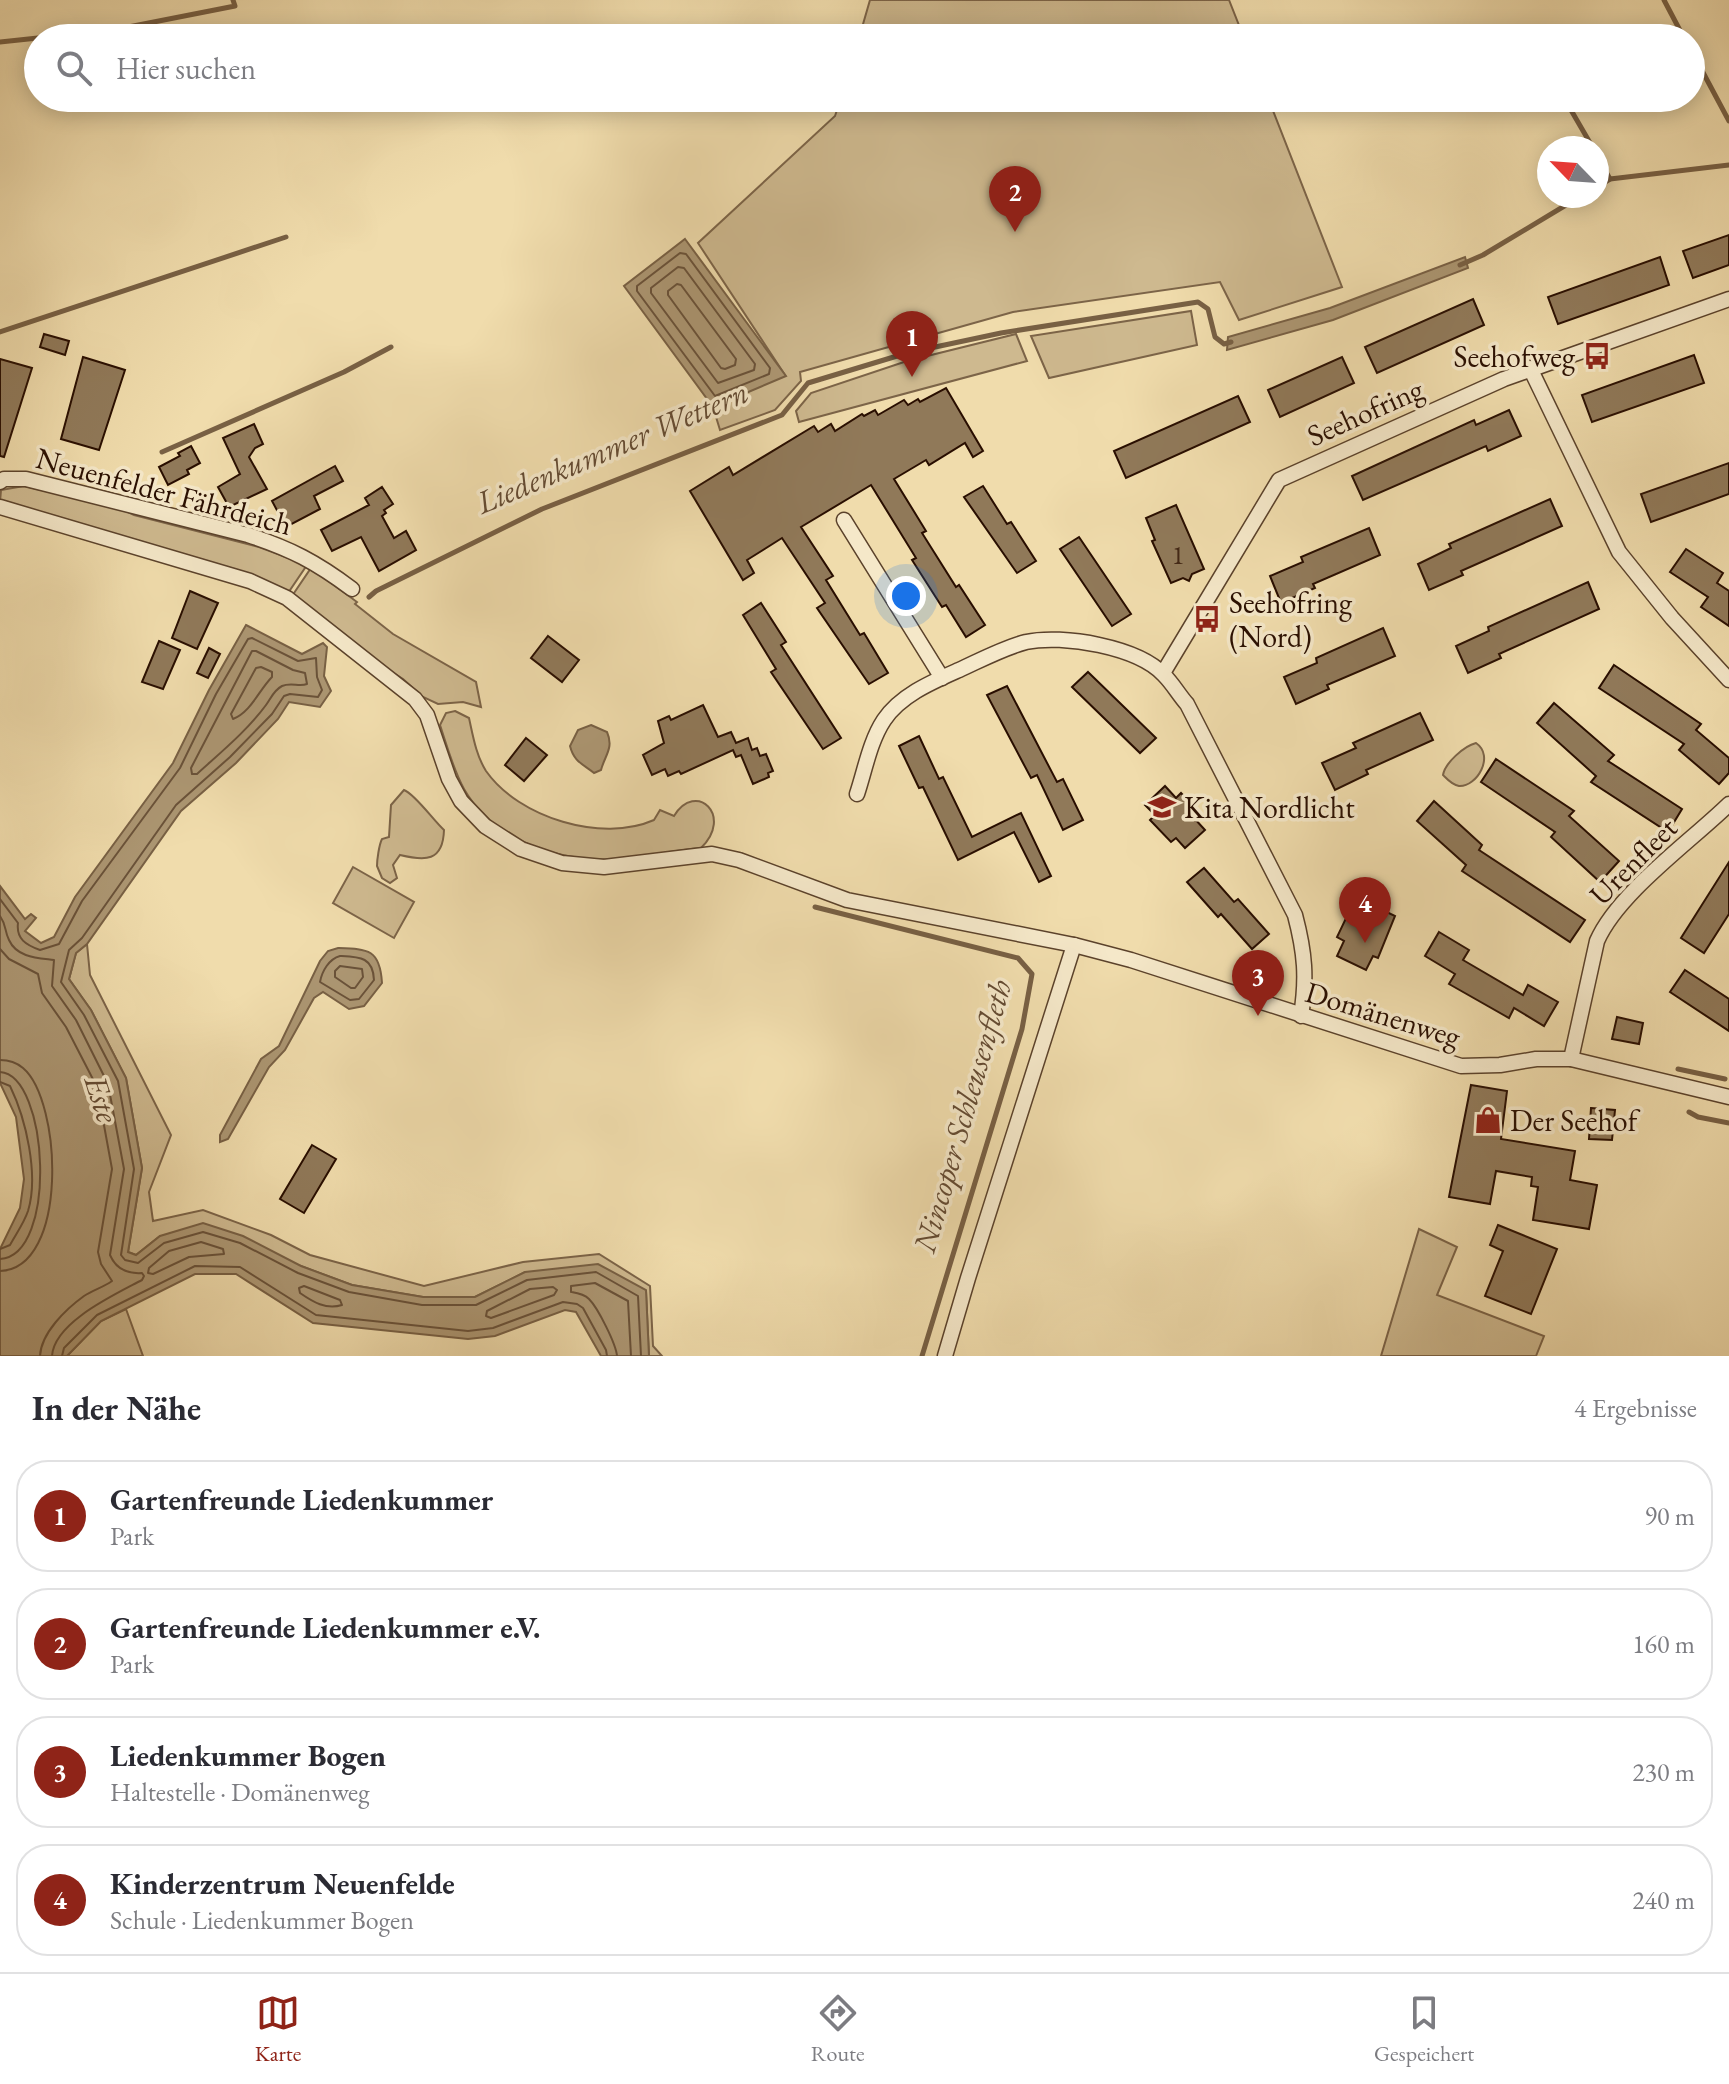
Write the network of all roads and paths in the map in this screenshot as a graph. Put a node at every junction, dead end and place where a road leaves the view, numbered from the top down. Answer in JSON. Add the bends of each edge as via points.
{"nodes":[{"id":1,"x":1729,"y":299,"type":"edge"},
{"id":2,"x":1530,"y":368,"type":"junction"},
{"id":3,"x":0,"y":482,"type":"edge"},
{"id":4,"x":0,"y":507,"type":"edge"},
{"id":5,"x":844,"y":520,"type":"dead end"},
{"id":6,"x":352,"y":589,"type":"dead end"},
{"id":7,"x":1163,"y":673,"type":"junction"},
{"id":8,"x":942,"y":678,"type":"junction"},
{"id":9,"x":1729,"y":680,"type":"edge"},
{"id":10,"x":857,"y":794,"type":"dead end"},
{"id":11,"x":1729,"y":804,"type":"edge"},
{"id":12,"x":1074,"y":945,"type":"junction"},
{"id":13,"x":1301,"y":1016,"type":"junction"},
{"id":14,"x":1571,"y":1059,"type":"junction"},
{"id":15,"x":1729,"y":1097,"type":"edge"},
{"id":16,"x":945,"y":1356,"type":"edge"}],
"edges":[{"from":1,"to":2,"type":"street","name":"Seehofring"},
{"from":2,"to":7,"type":"street","name":"Seehofring","via":[[1279,480]]},
{"from":2,"to":9,"type":"street","via":[[1619,552]]},
{"from":3,"to":6,"type":"street","name":"Neuenfelder Fährdeich","via":[[26,479],[248,535],[313,560]]},
{"from":4,"to":12,"type":"street","name":"Neuenfelder Fährdeich","via":[[250,581],[287,598],[415,699],[427,715],[461,801],[485,826],[521,849],[562,863],[604,867],[712,854],[847,900]]},
{"from":5,"to":8,"type":"street"},
{"from":7,"to":8,"type":"street","via":[[1128,654],[1070,639],[1028,641]]},
{"from":7,"to":13,"type":"street","via":[[1187,704],[1295,915],[1304,947]]},
{"from":8,"to":10,"type":"street","via":[[901,701],[884,720]]},
{"from":11,"to":14,"type":"street","name":"Urenfleet","via":[[1603,926]]},
{"from":12,"to":13,"type":"street","name":"Domänenweg"},
{"from":12,"to":16,"type":"street"},
{"from":13,"to":14,"type":"street","name":"Domänenweg","via":[[1461,1066]]},
{"from":14,"to":15,"type":"street","name":"Domänenweg"}]}
